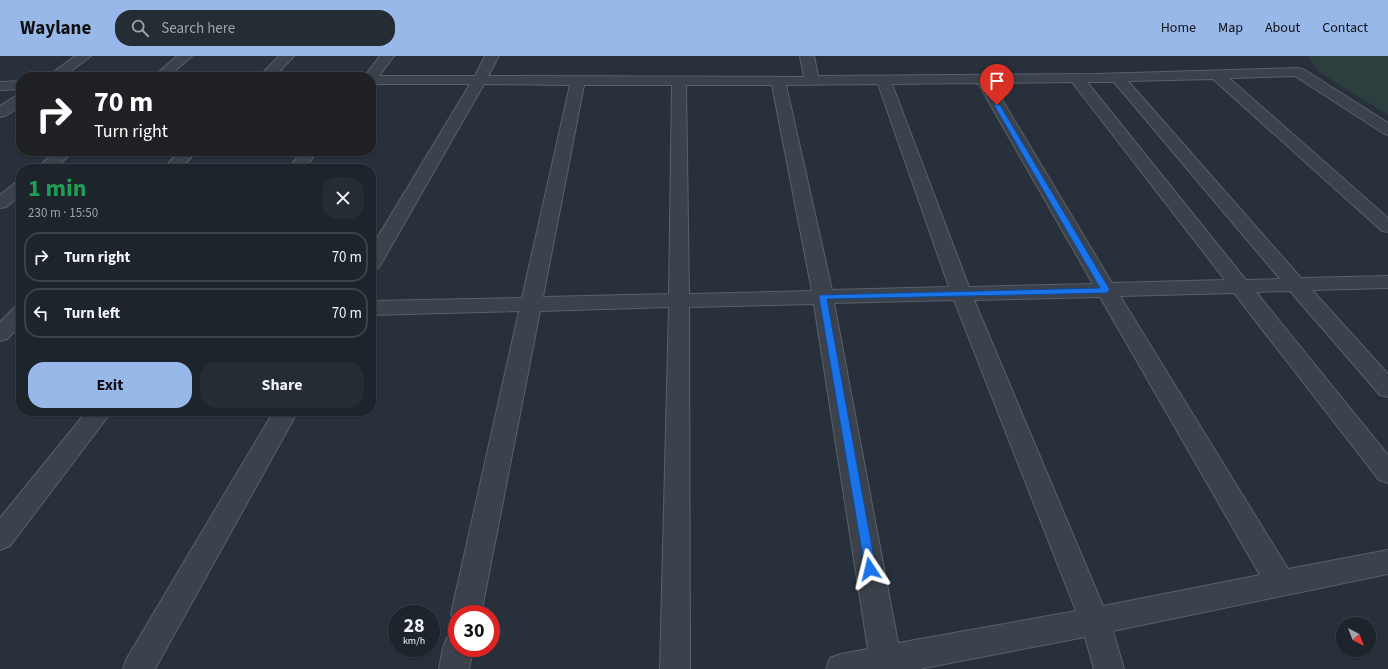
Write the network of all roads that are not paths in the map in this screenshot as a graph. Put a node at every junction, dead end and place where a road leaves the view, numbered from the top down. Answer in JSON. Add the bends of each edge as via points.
{"nodes":[{"id":1,"x":84,"y":56,"type":"edge"},
{"id":2,"x":186,"y":56,"type":"edge"},
{"id":3,"x":287,"y":56,"type":"edge"},
{"id":4,"x":387,"y":56,"type":"edge"},
{"id":5,"x":492,"y":56,"type":"edge"},
{"id":6,"x":807,"y":56,"type":"edge"},
{"id":7,"x":61,"y":72,"type":"edge"},
{"id":8,"x":166,"y":72,"type":"edge"},
{"id":9,"x":271,"y":72,"type":"edge"},
{"id":10,"x":375,"y":72,"type":"edge"},
{"id":11,"x":1217,"y":75,"type":"junction"},
{"id":12,"x":1117,"y":77,"type":"junction"},
{"id":13,"x":982,"y":78,"type":"junction"},
{"id":14,"x":1076,"y":78,"type":"junction"},
{"id":15,"x":480,"y":79,"type":"junction"},
{"id":16,"x":376,"y":80,"type":"edge"},
{"id":17,"x":578,"y":80,"type":"junction"},
{"id":18,"x":812,"y":80,"type":"junction"},
{"id":19,"x":883,"y":80,"type":"junction"},
{"id":20,"x":679,"y":81,"type":"junction"},
{"id":21,"x":778,"y":81,"type":"junction"},
{"id":22,"x":16,"y":85,"type":"edge"},
{"id":23,"x":0,"y":86,"type":"edge"},
{"id":24,"x":16,"y":102,"type":"edge"},
{"id":25,"x":0,"y":113,"type":"edge"},
{"id":26,"x":1388,"y":130,"type":"edge"},
{"id":27,"x":60,"y":156,"type":"edge"},
{"id":28,"x":184,"y":156,"type":"edge"},
{"id":29,"x":306,"y":156,"type":"edge"},
{"id":30,"x":50,"y":164,"type":"edge"},
{"id":31,"x":176,"y":164,"type":"edge"},
{"id":32,"x":300,"y":164,"type":"edge"},
{"id":33,"x":16,"y":191,"type":"edge"},
{"id":34,"x":0,"y":203,"type":"edge"},
{"id":35,"x":1388,"y":227,"type":"edge"},
{"id":36,"x":376,"y":256,"type":"edge"},
{"id":37,"x":1388,"y":282,"type":"edge"},
{"id":38,"x":1296,"y":285,"type":"junction"},
{"id":39,"x":1241,"y":286,"type":"junction"},
{"id":40,"x":1106,"y":290,"type":"junction"},
{"id":41,"x":961,"y":293,"type":"junction"},
{"id":42,"x":823,"y":297,"type":"junction"},
{"id":43,"x":680,"y":301,"type":"junction"},
{"id":44,"x":532,"y":304,"type":"junction"},
{"id":45,"x":376,"y":308,"type":"edge"},
{"id":46,"x":0,"y":313,"type":"edge"},
{"id":47,"x":16,"y":313,"type":"edge"},
{"id":48,"x":16,"y":318,"type":"edge"},
{"id":49,"x":0,"y":334,"type":"edge"},
{"id":50,"x":1388,"y":389,"type":"edge"},
{"id":51,"x":96,"y":416,"type":"edge"},
{"id":52,"x":283,"y":416,"type":"edge"},
{"id":53,"x":1388,"y":473,"type":"edge"},
{"id":54,"x":0,"y":538,"type":"edge"},
{"id":55,"x":1388,"y":562,"type":"edge"},
{"id":56,"x":1281,"y":584,"type":"junction"},
{"id":57,"x":468,"y":605,"type":"edge"},
{"id":58,"x":1095,"y":621,"type":"junction"},
{"id":59,"x":456,"y":657,"type":"edge"},
{"id":60,"x":886,"y":665,"type":"edge"},
{"id":61,"x":138,"y":669,"type":"edge"},
{"id":62,"x":454,"y":669,"type":"edge"},
{"id":63,"x":675,"y":669,"type":"edge"},
{"id":64,"x":841,"y":669,"type":"edge"},
{"id":65,"x":1109,"y":669,"type":"edge"}],
"edges":[{"from":1,"to":7,"type":"street"},
{"from":2,"to":8,"type":"street"},
{"from":3,"to":9,"type":"street"},
{"from":4,"to":10,"type":"street"},
{"from":5,"to":15,"type":"street"},
{"from":6,"to":18,"type":"street"},
{"from":11,"to":12,"type":"street"},
{"from":11,"to":26,"type":"street","via":[[1298,72]]},
{"from":11,"to":35,"type":"street"},
{"from":12,"to":14,"type":"street"},
{"from":12,"to":38,"type":"street"},
{"from":13,"to":14,"type":"street"},
{"from":13,"to":19,"type":"street"},
{"from":13,"to":40,"type":"street"},
{"from":14,"to":39,"type":"street"},
{"from":15,"to":16,"type":"street"},
{"from":15,"to":17,"type":"street"},
{"from":15,"to":36,"type":"street"},
{"from":17,"to":20,"type":"street"},
{"from":17,"to":44,"type":"street"},
{"from":18,"to":19,"type":"street"},
{"from":18,"to":21,"type":"street"},
{"from":19,"to":41,"type":"street"},
{"from":20,"to":21,"type":"street"},
{"from":20,"to":43,"type":"street"},
{"from":21,"to":42,"type":"street"},
{"from":22,"to":23,"type":"street"},
{"from":24,"to":25,"type":"street"},
{"from":27,"to":30,"type":"street"},
{"from":28,"to":31,"type":"street"},
{"from":29,"to":32,"type":"street"},
{"from":33,"to":34,"type":"street"},
{"from":37,"to":38,"type":"street"},
{"from":38,"to":39,"type":"street"},
{"from":38,"to":50,"type":"street"},
{"from":39,"to":40,"type":"street"},
{"from":39,"to":53,"type":"street"},
{"from":40,"to":41,"type":"street"},
{"from":40,"to":56,"type":"street"},
{"from":41,"to":42,"type":"street"},
{"from":41,"to":58,"type":"street"},
{"from":42,"to":43,"type":"street"},
{"from":42,"to":60,"type":"street"},
{"from":43,"to":44,"type":"street"},
{"from":43,"to":63,"type":"street"},
{"from":44,"to":45,"type":"street"},
{"from":44,"to":57,"type":"street"},
{"from":46,"to":47,"type":"street"},
{"from":48,"to":49,"type":"street"},
{"from":51,"to":54,"type":"street"},
{"from":52,"to":61,"type":"street"},
{"from":55,"to":56,"type":"street"},
{"from":56,"to":58,"type":"street"},
{"from":58,"to":60,"type":"street"},
{"from":58,"to":65,"type":"street"},
{"from":59,"to":62,"type":"street"},
{"from":60,"to":64,"type":"street"}]}
